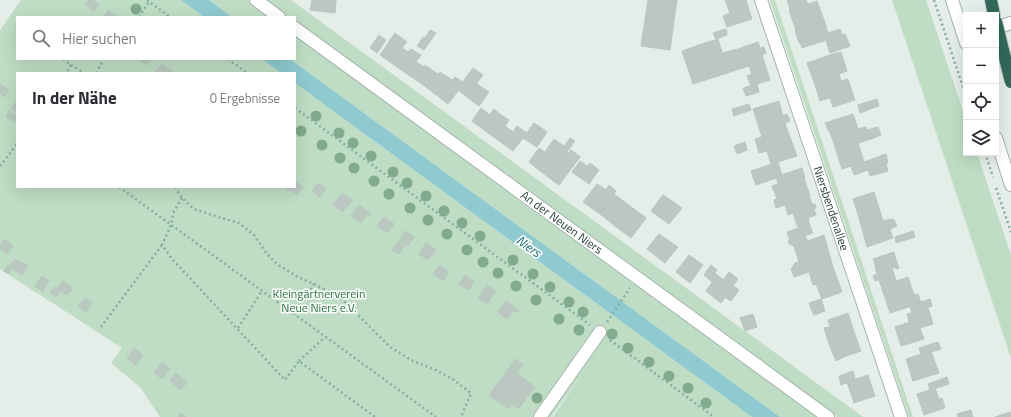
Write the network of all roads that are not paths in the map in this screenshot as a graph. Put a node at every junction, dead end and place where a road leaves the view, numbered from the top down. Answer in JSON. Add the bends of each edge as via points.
{"nodes":[{"id":1,"x":256,"y":0,"type":"edge"},
{"id":2,"x":761,"y":0,"type":"edge"},
{"id":3,"x":952,"y":0,"type":"edge"},
{"id":4,"x":991,"y":0,"type":"edge"},
{"id":5,"x":993,"y":12,"type":"edge"},
{"id":6,"x":278,"y":16,"type":"edge"},
{"id":7,"x":1011,"y":24,"type":"edge"},
{"id":8,"x":999,"y":27,"type":"edge"},
{"id":9,"x":296,"y":29,"type":"edge"},
{"id":10,"x":963,"y":33,"type":"edge"},
{"id":11,"x":999,"y":34,"type":"edge"},
{"id":12,"x":1011,"y":82,"type":"edge"},
{"id":13,"x":999,"y":147,"type":"edge"},
{"id":14,"x":1011,"y":185,"type":"edge"},
{"id":15,"x":600,"y":332,"type":"road end"},
{"id":16,"x":540,"y":417,"type":"edge"},
{"id":17,"x":828,"y":417,"type":"edge"},
{"id":18,"x":901,"y":417,"type":"edge"}],
"edges":[{"from":1,"to":6,"type":"street"},
{"from":2,"to":18,"type":"street","name":"Niersbendenallee"},
{"from":3,"to":10,"type":"street"},
{"from":4,"to":5,"type":"highway"},
{"from":7,"to":8,"type":"street"},
{"from":9,"to":17,"type":"street","name":"An der Neuen Niers"},
{"from":11,"to":12,"type":"highway","bridge":true},
{"from":13,"to":14,"type":"street"},
{"from":15,"to":16,"type":"street"}]}
